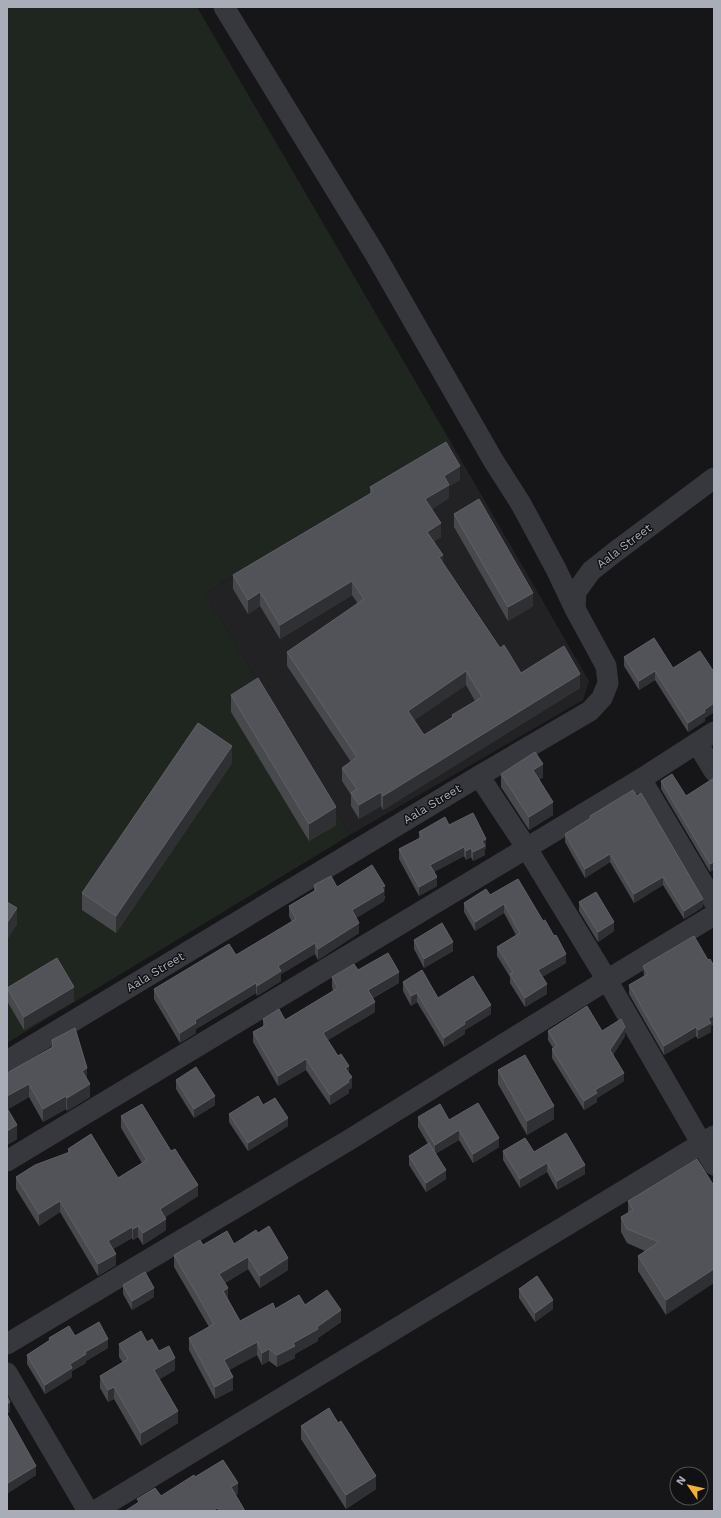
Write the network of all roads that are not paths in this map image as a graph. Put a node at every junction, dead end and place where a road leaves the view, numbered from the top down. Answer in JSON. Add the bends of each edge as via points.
{"nodes":[{"id":1,"x":224,"y":7,"type":"edge"},
{"id":2,"x":714,"y":478,"type":"edge"},
{"id":3,"x":575,"y":610,"type":"junction"},
{"id":4,"x":706,"y":738,"type":"edge"},
{"id":5,"x":714,"y":771,"type":"edge"},
{"id":6,"x":479,"y":776,"type":"junction"},
{"id":7,"x":641,"y":779,"type":"junction"},
{"id":8,"x":526,"y":847,"type":"junction"},
{"id":9,"x":714,"y":902,"type":"edge"},
{"id":10,"x":714,"y":915,"type":"edge"},
{"id":11,"x":607,"y":980,"type":"junction"},
{"id":12,"x":7,"y":1061,"type":"edge"},
{"id":13,"x":708,"y":1140,"type":"edge"},
{"id":14,"x":7,"y":1161,"type":"edge"},
{"id":15,"x":714,"y":1165,"type":"edge"},
{"id":16,"x":7,"y":1344,"type":"edge"},
{"id":17,"x":7,"y":1374,"type":"edge"},
{"id":18,"x":88,"y":1511,"type":"edge"},
{"id":19,"x":95,"y":1511,"type":"edge"}],
"edges":[{"from":1,"to":3,"type":"street","via":[[375,254],[521,504]]},
{"from":2,"to":3,"type":"street","name":"Aala Street","via":[[591,571],[576,592]]},
{"from":3,"to":6,"type":"street","name":"Aala Street","via":[[606,666],[608,683],[602,698],[590,711]]},
{"from":4,"to":5,"type":"street"},
{"from":4,"to":7,"type":"street"},
{"from":6,"to":8,"type":"street"},
{"from":6,"to":12,"type":"street","name":"Aala Street"},
{"from":7,"to":8,"type":"street"},
{"from":7,"to":9,"type":"street"},
{"from":8,"to":11,"type":"street"},
{"from":8,"to":14,"type":"street"},
{"from":10,"to":11,"type":"street"},
{"from":11,"to":13,"type":"street"},
{"from":11,"to":16,"type":"street","via":[[349,1140]]},
{"from":13,"to":15,"type":"street"},
{"from":13,"to":19,"type":"street"},
{"from":17,"to":18,"type":"street"}]}
